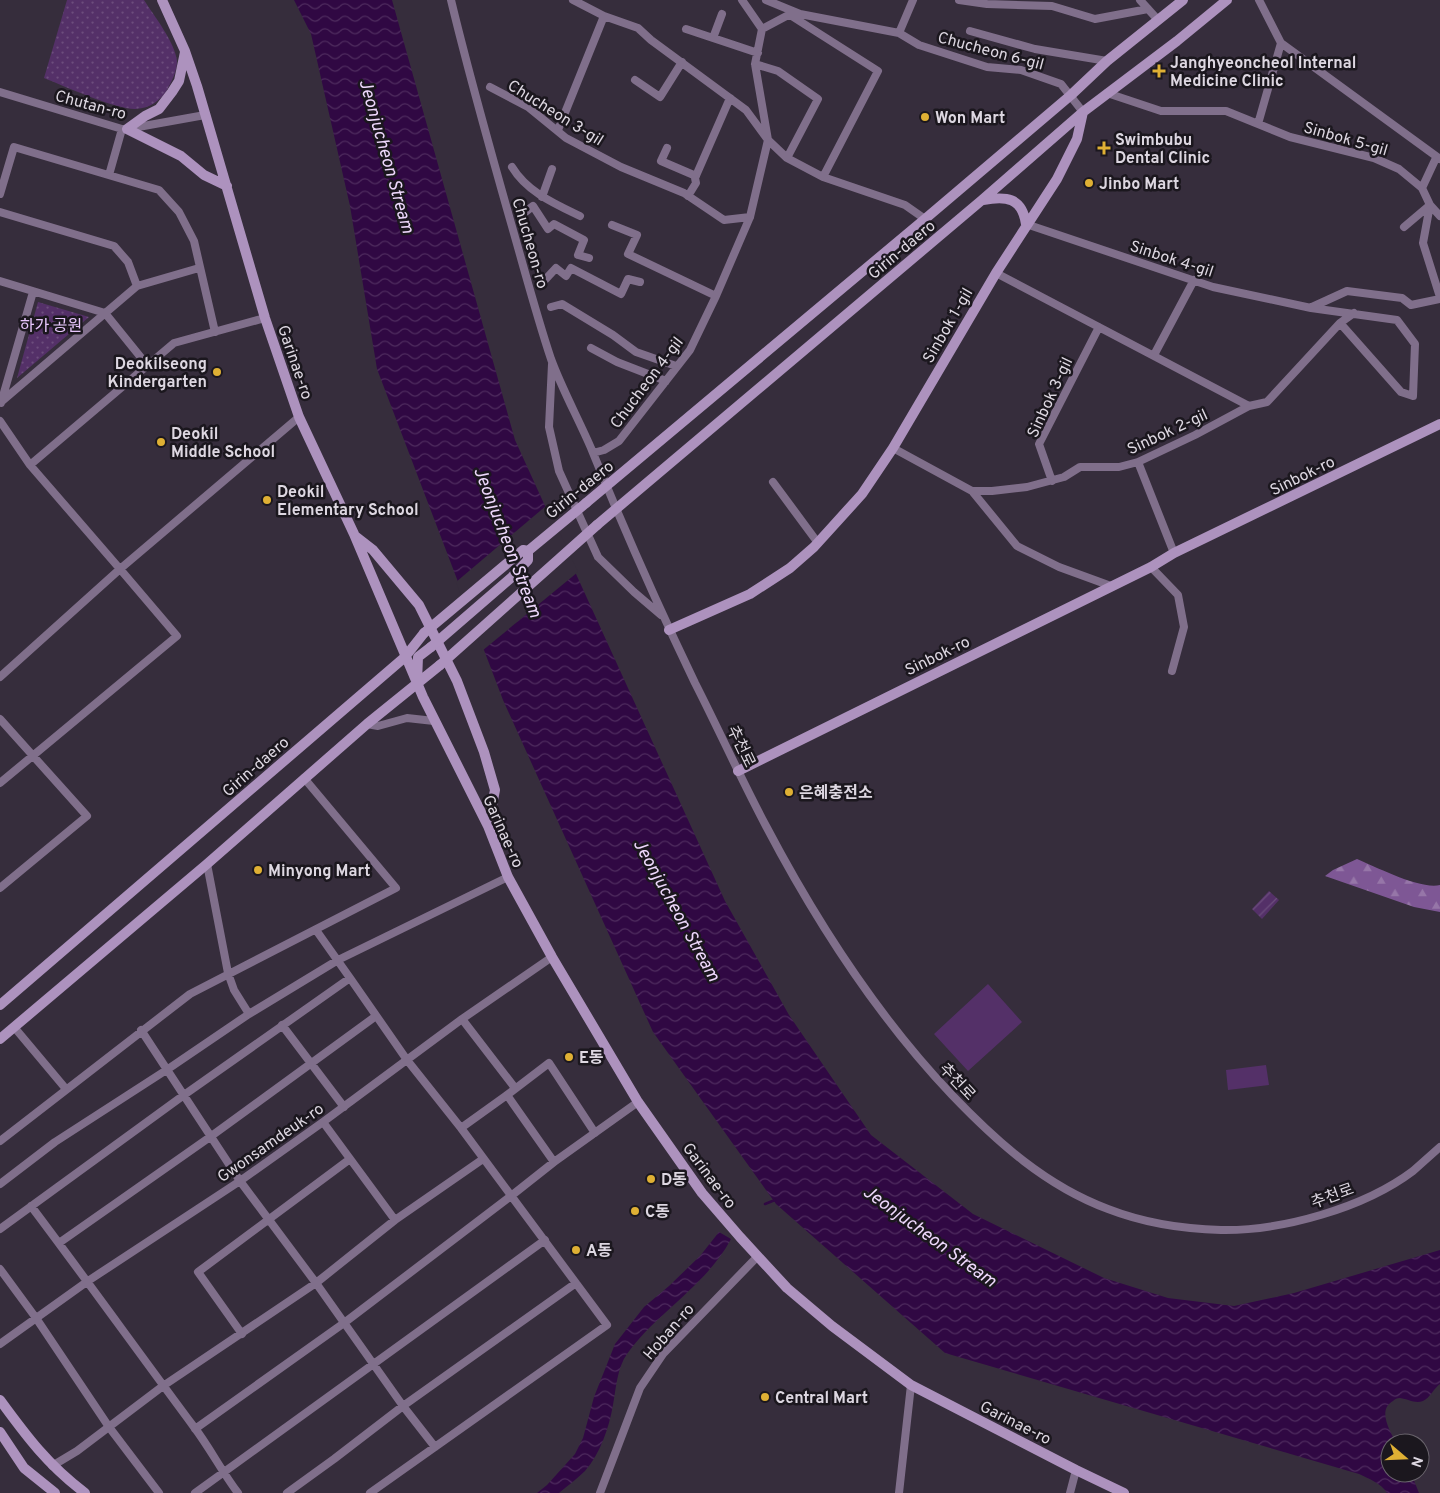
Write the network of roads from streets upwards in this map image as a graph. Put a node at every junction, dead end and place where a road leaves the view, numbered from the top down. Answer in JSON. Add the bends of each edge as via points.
{"nodes":[{"id":1,"x":162,"y":0,"type":"edge"},
{"id":2,"x":450,"y":0,"type":"edge"},
{"id":3,"x":572,"y":0,"type":"edge"},
{"id":4,"x":742,"y":0,"type":"edge"},
{"id":5,"x":766,"y":0,"type":"edge"},
{"id":6,"x":913,"y":0,"type":"edge"},
{"id":7,"x":959,"y":0,"type":"edge"},
{"id":8,"x":1140,"y":0,"type":"edge"},
{"id":9,"x":1183,"y":0,"type":"edge"},
{"id":10,"x":1227,"y":0,"type":"edge"},
{"id":11,"x":1259,"y":0,"type":"edge"},
{"id":12,"x":1011,"y":3,"type":"edge"},
{"id":13,"x":1053,"y":3,"type":"edge"},
{"id":14,"x":1148,"y":9,"type":"junction"},
{"id":15,"x":792,"y":13,"type":"junction"},
{"id":16,"x":722,"y":14,"type":"dead end"},
{"id":17,"x":604,"y":16,"type":"junction"},
{"id":18,"x":1158,"y":20,"type":"junction"},
{"id":19,"x":686,"y":29,"type":"dead end"},
{"id":20,"x":762,"y":29,"type":"junction"},
{"id":21,"x":970,"y":31,"type":"dead end"},
{"id":22,"x":899,"y":33,"type":"junction"},
{"id":23,"x":713,"y":38,"type":"junction"},
{"id":24,"x":1281,"y":43,"type":"junction"},
{"id":25,"x":185,"y":51,"type":"junction"},
{"id":26,"x":758,"y":52,"type":"junction"},
{"id":27,"x":1107,"y":61,"type":"junction"},
{"id":28,"x":682,"y":62,"type":"junction"},
{"id":29,"x":755,"y":64,"type":"junction"},
{"id":30,"x":634,"y":80,"type":"dead end"},
{"id":31,"x":490,"y":87,"type":"dead end"},
{"id":32,"x":0,"y":92,"type":"edge"},
{"id":33,"x":1107,"y":94,"type":"junction"},
{"id":34,"x":1070,"y":95,"type":"junction"},
{"id":35,"x":730,"y":98,"type":"junction"},
{"id":36,"x":1083,"y":112,"type":"junction"},
{"id":37,"x":205,"y":115,"type":"junction"},
{"id":38,"x":1258,"y":124,"type":"junction"},
{"id":39,"x":125,"y":129,"type":"junction"},
{"id":40,"x":558,"y":130,"type":"junction"},
{"id":41,"x":768,"y":140,"type":"junction"},
{"id":42,"x":667,"y":148,"type":"dead end"},
{"id":43,"x":787,"y":158,"type":"junction"},
{"id":44,"x":1438,"y":158,"type":"edge"},
{"id":45,"x":512,"y":167,"type":"dead end"},
{"id":46,"x":552,"y":169,"type":"dead end"},
{"id":47,"x":109,"y":174,"type":"junction"},
{"id":48,"x":696,"y":176,"type":"junction"},
{"id":49,"x":823,"y":177,"type":"junction"},
{"id":50,"x":227,"y":186,"type":"junction"},
{"id":51,"x":1422,"y":188,"type":"junction"},
{"id":52,"x":0,"y":194,"type":"edge"},
{"id":53,"x":688,"y":196,"type":"junction"},
{"id":54,"x":542,"y":197,"type":"junction"},
{"id":55,"x":982,"y":200,"type":"junction"},
{"id":56,"x":1430,"y":206,"type":"junction"},
{"id":57,"x":0,"y":212,"type":"edge"},
{"id":58,"x":524,"y":214,"type":"dead end"},
{"id":59,"x":580,"y":216,"type":"dead end"},
{"id":60,"x":1440,"y":216,"type":"edge"},
{"id":61,"x":750,"y":218,"type":"junction"},
{"id":62,"x":925,"y":219,"type":"junction"},
{"id":63,"x":1026,"y":224,"type":"junction"},
{"id":64,"x":612,"y":225,"type":"dead end"},
{"id":65,"x":1404,"y":227,"type":"dead end"},
{"id":66,"x":588,"y":258,"type":"dead end"},
{"id":67,"x":199,"y":268,"type":"junction"},
{"id":68,"x":996,"y":273,"type":"junction"},
{"id":69,"x":1194,"y":280,"type":"junction"},
{"id":70,"x":0,"y":282,"type":"edge"},
{"id":71,"x":543,"y":282,"type":"dead end"},
{"id":72,"x":640,"y":282,"type":"dead end"},
{"id":73,"x":137,"y":286,"type":"junction"},
{"id":74,"x":33,"y":292,"type":"junction"},
{"id":75,"x":716,"y":296,"type":"junction"},
{"id":76,"x":1440,"y":298,"type":"edge"},
{"id":77,"x":551,"y":307,"type":"dead end"},
{"id":78,"x":1311,"y":308,"type":"junction"},
{"id":79,"x":105,"y":313,"type":"junction"},
{"id":80,"x":1354,"y":313,"type":"junction"},
{"id":81,"x":266,"y":318,"type":"junction"},
{"id":82,"x":1340,"y":323,"type":"junction"},
{"id":83,"x":1099,"y":327,"type":"junction"},
{"id":84,"x":215,"y":332,"type":"junction"},
{"id":85,"x":591,"y":348,"type":"dead end"},
{"id":86,"x":1154,"y":356,"type":"junction"},
{"id":87,"x":552,"y":362,"type":"junction"},
{"id":88,"x":147,"y":365,"type":"junction"},
{"id":89,"x":676,"y":366,"type":"junction"},
{"id":90,"x":666,"y":381,"type":"junction"},
{"id":91,"x":0,"y":403,"type":"edge"},
{"id":92,"x":1249,"y":406,"type":"junction"},
{"id":93,"x":299,"y":417,"type":"junction"},
{"id":94,"x":0,"y":421,"type":"edge"},
{"id":95,"x":1440,"y":424,"type":"edge"},
{"id":96,"x":893,"y":448,"type":"junction"},
{"id":97,"x":593,"y":453,"type":"junction"},
{"id":98,"x":1138,"y":462,"type":"junction"},
{"id":99,"x":30,"y":465,"type":"junction"},
{"id":100,"x":1052,"y":481,"type":"junction"},
{"id":101,"x":773,"y":482,"type":"dead end"},
{"id":102,"x":606,"y":486,"type":"junction"},
{"id":103,"x":972,"y":491,"type":"junction"},
{"id":104,"x":616,"y":510,"type":"junction"},
{"id":105,"x":354,"y":534,"type":"junction"},
{"id":106,"x":818,"y":543,"type":"junction"},
{"id":107,"x":528,"y":551,"type":"junction"},
{"id":108,"x":1174,"y":553,"type":"junction"},
{"id":109,"x":1151,"y":567,"type":"junction"},
{"id":110,"x":120,"y":569,"type":"junction"},
{"id":111,"x":1111,"y":586,"type":"junction"},
{"id":112,"x":663,"y":617,"type":"junction"},
{"id":113,"x":670,"y":630,"type":"junction"},
{"id":114,"x":405,"y":657,"type":"junction"},
{"id":115,"x":1172,"y":672,"type":"dead end"},
{"id":116,"x":0,"y":677,"type":"edge"},
{"id":117,"x":416,"y":684,"type":"junction"},
{"id":118,"x":0,"y":719,"type":"edge"},
{"id":119,"x":434,"y":721,"type":"junction"},
{"id":120,"x":367,"y":724,"type":"junction"},
{"id":121,"x":32,"y":755,"type":"junction"},
{"id":122,"x":738,"y":771,"type":"junction"},
{"id":123,"x":304,"y":778,"type":"junction"},
{"id":124,"x":0,"y":783,"type":"edge"},
{"id":125,"x":488,"y":826,"type":"junction"},
{"id":126,"x":207,"y":864,"type":"junction"},
{"id":127,"x":508,"y":877,"type":"junction"},
{"id":128,"x":0,"y":888,"type":"edge"},
{"id":129,"x":316,"y":930,"type":"junction"},
{"id":130,"x":552,"y":957,"type":"junction"},
{"id":131,"x":338,"y":960,"type":"junction"},
{"id":132,"x":228,"y":973,"type":"junction"},
{"id":133,"x":350,"y":978,"type":"junction"},
{"id":134,"x":0,"y":1005,"type":"edge"},
{"id":135,"x":249,"y":1014,"type":"junction"},
{"id":136,"x":376,"y":1016,"type":"junction"},
{"id":137,"x":462,"y":1019,"type":"junction"},
{"id":138,"x":282,"y":1025,"type":"junction"},
{"id":139,"x":14,"y":1027,"type":"junction"},
{"id":140,"x":142,"y":1030,"type":"junction"},
{"id":141,"x":0,"y":1038,"type":"edge"},
{"id":142,"x":407,"y":1060,"type":"junction"},
{"id":143,"x":311,"y":1063,"type":"junction"},
{"id":144,"x":168,"y":1069,"type":"junction"},
{"id":145,"x":515,"y":1088,"type":"junction"},
{"id":146,"x":66,"y":1089,"type":"junction"},
{"id":147,"x":184,"y":1095,"type":"junction"},
{"id":148,"x":507,"y":1095,"type":"junction"},
{"id":149,"x":638,"y":1102,"type":"junction"},
{"id":150,"x":344,"y":1107,"type":"junction"},
{"id":151,"x":323,"y":1122,"type":"junction"},
{"id":152,"x":461,"y":1128,"type":"junction"},
{"id":153,"x":595,"y":1133,"type":"junction"},
{"id":154,"x":210,"y":1137,"type":"junction"},
{"id":155,"x":0,"y":1141,"type":"edge"},
{"id":156,"x":1439,"y":1152,"type":"edge"},
{"id":157,"x":350,"y":1159,"type":"junction"},
{"id":158,"x":483,"y":1159,"type":"junction"},
{"id":159,"x":554,"y":1162,"type":"junction"},
{"id":160,"x":240,"y":1181,"type":"junction"},
{"id":161,"x":0,"y":1184,"type":"edge"},
{"id":162,"x":511,"y":1196,"type":"junction"},
{"id":163,"x":31,"y":1206,"type":"junction"},
{"id":164,"x":269,"y":1218,"type":"junction"},
{"id":165,"x":395,"y":1220,"type":"junction"},
{"id":166,"x":0,"y":1229,"type":"edge"},
{"id":167,"x":545,"y":1240,"type":"junction"},
{"id":168,"x":59,"y":1243,"type":"junction"},
{"id":169,"x":757,"y":1256,"type":"junction"},
{"id":170,"x":0,"y":1269,"type":"edge"},
{"id":171,"x":88,"y":1281,"type":"junction"},
{"id":172,"x":316,"y":1283,"type":"junction"},
{"id":173,"x":576,"y":1283,"type":"junction"},
{"id":174,"x":36,"y":1318,"type":"junction"},
{"id":175,"x":344,"y":1324,"type":"junction"},
{"id":176,"x":242,"y":1334,"type":"junction"},
{"id":177,"x":0,"y":1344,"type":"edge"},
{"id":178,"x":374,"y":1365,"type":"junction"},
{"id":179,"x":911,"y":1385,"type":"junction"},
{"id":180,"x":163,"y":1386,"type":"junction"},
{"id":181,"x":0,"y":1400,"type":"edge"},
{"id":182,"x":402,"y":1406,"type":"junction"},
{"id":183,"x":109,"y":1427,"type":"junction"},
{"id":184,"x":195,"y":1428,"type":"junction"},
{"id":185,"x":0,"y":1432,"type":"edge"},
{"id":186,"x":435,"y":1447,"type":"junction"},
{"id":187,"x":52,"y":1466,"type":"junction"},
{"id":188,"x":1076,"y":1470,"type":"junction"},
{"id":189,"x":224,"y":1472,"type":"junction"},
{"id":190,"x":54,"y":1493,"type":"edge"},
{"id":191,"x":85,"y":1493,"type":"edge"},
{"id":192,"x":160,"y":1493,"type":"edge"},
{"id":193,"x":195,"y":1493,"type":"edge"},
{"id":194,"x":238,"y":1493,"type":"edge"},
{"id":195,"x":287,"y":1493,"type":"edge"},
{"id":196,"x":370,"y":1493,"type":"edge"},
{"id":197,"x":600,"y":1493,"type":"edge"},
{"id":198,"x":899,"y":1493,"type":"edge"},
{"id":199,"x":1070,"y":1493,"type":"edge"},
{"id":200,"x":1124,"y":1493,"type":"edge"}],
"edges":[{"from":1,"to":25,"type":"street","name":"Garinae-ro"},
{"from":2,"to":87,"type":"street","name":"Chucheon-ro"},
{"from":3,"to":17,"type":"street"},
{"from":4,"to":20,"type":"street"},
{"from":5,"to":15,"type":"street","name":"Chucheon 6-gil"},
{"from":6,"to":22,"type":"street"},
{"from":7,"to":12,"type":"street"},
{"from":8,"to":14,"type":"street"},
{"from":9,"to":18,"type":"street","name":"Girin-daero"},
{"from":10,"to":33,"type":"street","name":"Girin-daero"},
{"from":11,"to":24,"type":"street"},
{"from":12,"to":13,"type":"street"},
{"from":13,"to":14,"type":"street","via":[[1096,19]]},
{"from":14,"to":18,"type":"street"},
{"from":15,"to":20,"type":"street"},
{"from":15,"to":22,"type":"street","name":"Chucheon 6-gil"},
{"from":15,"to":49,"type":"street","via":[[878,71]]},
{"from":16,"to":23,"type":"street"},
{"from":17,"to":28,"type":"street","via":[[638,28]]},
{"from":17,"to":40,"type":"street"},
{"from":18,"to":27,"type":"street","name":"Girin-daero"},
{"from":19,"to":23,"type":"street"},
{"from":20,"to":26,"type":"street","name":"Chucheon 4-gil"},
{"from":21,"to":27,"type":"street","via":[[1035,49]]},
{"from":22,"to":34,"type":"street","name":"Chucheon 6-gil","via":[[919,45],[987,67],[1021,70],[1061,84]]},
{"from":23,"to":26,"type":"street"},
{"from":24,"to":38,"type":"street"},
{"from":24,"to":44,"type":"street"},
{"from":25,"to":37,"type":"street","name":"Garinae-ro"},
{"from":25,"to":39,"type":"street","via":[[178,81],[160,109]]},
{"from":26,"to":29,"type":"street","name":"Chucheon 4-gil"},
{"from":27,"to":34,"type":"street","name":"Girin-daero"},
{"from":28,"to":30,"type":"street","via":[[660,97]]},
{"from":28,"to":35,"type":"street"},
{"from":29,"to":41,"type":"street","name":"Chucheon 4-gil"},
{"from":29,"to":43,"type":"street","via":[[778,71],[818,99]]},
{"from":31,"to":40,"type":"street","name":"Chucheon 3-gil","via":[[528,107]]},
{"from":32,"to":39,"type":"street","name":"Chutan-ro"},
{"from":33,"to":36,"type":"street","name":"Girin-daero"},
{"from":33,"to":38,"type":"street","name":"Sinbok 5-gil","via":[[1162,111],[1226,111]]},
{"from":34,"to":36,"type":"street","name":"Chucheon 6-gil"},
{"from":34,"to":62,"type":"street","name":"Girin-daero"},
{"from":35,"to":41,"type":"street","via":[[746,110]]},
{"from":35,"to":48,"type":"street"},
{"from":36,"to":55,"type":"street","name":"Girin-daero"},
{"from":36,"to":63,"type":"street","name":"Sinbok 1-gil","via":[[1077,139],[1057,179]]},
{"from":37,"to":39,"type":"street","name":"Chutan-ro"},
{"from":37,"to":50,"type":"street","name":"Garinae-ro"},
{"from":38,"to":51,"type":"street","name":"Sinbok 5-gil","via":[[1290,137],[1374,158],[1399,169]]},
{"from":39,"to":47,"type":"street"},
{"from":39,"to":50,"type":"street","via":[[181,156],[204,175]]},
{"from":40,"to":53,"type":"street","name":"Chucheon 3-gil","via":[[566,138],[621,167]]},
{"from":41,"to":43,"type":"street"},
{"from":41,"to":61,"type":"street","name":"Chucheon 4-gil"},
{"from":42,"to":48,"type":"street","via":[[661,161]]},
{"from":43,"to":49,"type":"street"},
{"from":44,"to":51,"type":"street"},
{"from":45,"to":54,"type":"street","name":"Chucheon-ro","via":[[518,177]]},
{"from":46,"to":54,"type":"street","name":"Chucheon-ro"},
{"from":47,"to":52,"type":"street","via":[[14,147]]},
{"from":47,"to":67,"type":"street","via":[[159,190],[179,212],[194,241]]},
{"from":48,"to":53,"type":"street","via":[[696,183]]},
{"from":49,"to":62,"type":"street","via":[[905,205]]},
{"from":50,"to":81,"type":"street","name":"Garinae-ro"},
{"from":51,"to":56,"type":"street","name":"Sinbok 5-gil"},
{"from":53,"to":61,"type":"street","name":"Chucheon 3-gil","via":[[724,220]]},
{"from":54,"to":59,"type":"street","name":"Chucheon-ro"},
{"from":55,"to":63,"type":"street","via":[[1010,199],[1021,207]]},
{"from":55,"to":104,"type":"street","name":"Girin-daero"},
{"from":56,"to":60,"type":"street","name":"Sinbok 5-gil"},
{"from":56,"to":65,"type":"street"},
{"from":56,"to":76,"type":"street","via":[[1423,243]]},
{"from":57,"to":73,"type":"street","via":[[114,246],[128,262]]},
{"from":58,"to":66,"type":"street","name":"Chucheon-ro","via":[[533,206],[548,229],[554,224],[584,240],[578,255]]},
{"from":61,"to":75,"type":"street","name":"Chucheon 4-gil"},
{"from":62,"to":102,"type":"street","name":"Girin-daero"},
{"from":63,"to":68,"type":"street","name":"Sinbok 1-gil"},
{"from":63,"to":69,"type":"street","name":"Sinbok 4-gil"},
{"from":64,"to":75,"type":"street","via":[[637,235],[628,254]]},
{"from":67,"to":73,"type":"street"},
{"from":67,"to":84,"type":"street"},
{"from":68,"to":83,"type":"street"},
{"from":68,"to":96,"type":"street","name":"Sinbok 1-gil"},
{"from":69,"to":78,"type":"street","name":"Sinbok 4-gil"},
{"from":69,"to":86,"type":"street"},
{"from":70,"to":74,"type":"street"},
{"from":71,"to":72,"type":"street","name":"Chucheon-ro","via":[[556,268],[566,276],[571,268],[621,294],[628,279]]},
{"from":73,"to":79,"type":"street"},
{"from":74,"to":79,"type":"street"},
{"from":74,"to":91,"type":"street"},
{"from":75,"to":89,"type":"street","name":"Chucheon 4-gil","via":[[690,350]]},
{"from":76,"to":78,"type":"street","via":[[1411,305],[1402,298],[1347,291]]},
{"from":77,"to":89,"type":"street","name":"Chucheon-ro","via":[[562,304],[636,352]]},
{"from":78,"to":80,"type":"street","name":"Sinbok 4-gil"},
{"from":79,"to":88,"type":"street"},
{"from":79,"to":91,"type":"street"},
{"from":80,"to":82,"type":"street","name":"Sinbok 2-gil"},
{"from":80,"to":82,"type":"street","name":"Sinbok 4-gil","via":[[1397,320],[1415,344],[1413,396],[1401,392]]},
{"from":81,"to":84,"type":"street"},
{"from":81,"to":93,"type":"street","name":"Garinae-ro"},
{"from":82,"to":92,"type":"street","name":"Sinbok 2-gil","via":[[1267,402]]},
{"from":83,"to":86,"type":"street"},
{"from":83,"to":100,"type":"street","name":"Sinbok 3-gil","via":[[1039,444]]},
{"from":84,"to":88,"type":"street","via":[[174,344]]},
{"from":85,"to":90,"type":"street"},
{"from":86,"to":92,"type":"street"},
{"from":87,"to":97,"type":"street","name":"Chucheon-ro"},
{"from":87,"to":112,"type":"street","name":"추천로","via":[[549,427],[559,471],[598,557]]},
{"from":88,"to":99,"type":"street"},
{"from":89,"to":90,"type":"street","name":"Chucheon 4-gil"},
{"from":90,"to":97,"type":"street","name":"Chucheon 4-gil","via":[[619,441]]},
{"from":92,"to":98,"type":"street","name":"Sinbok 2-gil"},
{"from":93,"to":105,"type":"street","name":"Garinae-ro"},
{"from":93,"to":110,"type":"street"},
{"from":94,"to":99,"type":"street"},
{"from":95,"to":108,"type":"street","name":"Sinbok-ro"},
{"from":96,"to":103,"type":"street","name":"Sinbok 2-gil"},
{"from":96,"to":106,"type":"street","name":"Sinbok 1-gil","via":[[862,494]]},
{"from":97,"to":102,"type":"street","name":"Chucheon-ro"},
{"from":98,"to":100,"type":"street","name":"Sinbok 2-gil","via":[[1119,467],[1080,467]]},
{"from":98,"to":108,"type":"street"},
{"from":99,"to":110,"type":"street"},
{"from":100,"to":103,"type":"street","name":"Sinbok 2-gil","via":[[1019,488]]},
{"from":101,"to":106,"type":"street"},
{"from":102,"to":104,"type":"street","name":"추천로"},
{"from":102,"to":107,"type":"street","name":"Girin-daero","bridge":true},
{"from":103,"to":111,"type":"street","via":[[1016,546],[1059,567]]},
{"from":104,"to":112,"type":"street","name":"추천로"},
{"from":104,"to":117,"type":"street","name":"Girin-daero","bridge":true},
{"from":105,"to":114,"type":"street","name":"Garinae-ro"},
{"from":105,"to":125,"type":"street","via":[[373,550],[419,605],[457,681],[495,790]]},
{"from":106,"to":113,"type":"street","name":"Sinbok 1-gil","via":[[790,568],[750,594]]},
{"from":107,"to":114,"type":"street","name":"Girin-daero","bridge":true,"via":[[523,550],[424,633]]},
{"from":107,"to":117,"type":"street","name":"Girin-daero","bridge":true,"via":[[528,560],[512,577],[418,657]]},
{"from":108,"to":109,"type":"street","name":"Sinbok-ro"},
{"from":109,"to":111,"type":"street","name":"Sinbok-ro"},
{"from":109,"to":115,"type":"street","via":[[1178,595],[1184,627]]},
{"from":110,"to":116,"type":"street"},
{"from":110,"to":121,"type":"street","via":[[177,636]]},
{"from":111,"to":122,"type":"street","name":"Sinbok-ro"},
{"from":112,"to":113,"type":"street","name":"추천로"},
{"from":113,"to":122,"type":"street","name":"추천로"},
{"from":114,"to":117,"type":"street","name":"Garinae-ro"},
{"from":114,"to":134,"type":"street","name":"Girin-daero"},
{"from":117,"to":119,"type":"street","name":"Garinae-ro"},
{"from":117,"to":120,"type":"street","name":"Girin-daero"},
{"from":118,"to":121,"type":"street"},
{"from":119,"to":120,"type":"street","via":[[407,718],[378,726]]},
{"from":119,"to":125,"type":"street","name":"Garinae-ro"},
{"from":120,"to":123,"type":"street","name":"Girin-daero"},
{"from":121,"to":124,"type":"street"},
{"from":121,"to":128,"type":"street","via":[[87,816]]},
{"from":122,"to":156,"type":"street","name":"추천로","via":[[824,929],[900,1036],[993,1136],[1028,1165],[1068,1190],[1106,1209],[1151,1222],[1211,1229],[1251,1228],[1322,1215],[1357,1201],[1411,1172]]},
{"from":123,"to":126,"type":"street","name":"Girin-daero"},
{"from":123,"to":129,"type":"street","via":[[396,888]]},
{"from":125,"to":127,"type":"street","name":"Garinae-ro"},
{"from":126,"to":132,"type":"street"},
{"from":126,"to":139,"type":"street","name":"Girin-daero"},
{"from":127,"to":130,"type":"street","name":"Garinae-ro"},
{"from":127,"to":131,"type":"street"},
{"from":129,"to":131,"type":"street"},
{"from":129,"to":132,"type":"street"},
{"from":130,"to":137,"type":"street","name":"Gwonsamdeuk-ro"},
{"from":130,"to":149,"type":"street","name":"Garinae-ro"},
{"from":131,"to":133,"type":"street"},
{"from":131,"to":135,"type":"street"},
{"from":132,"to":135,"type":"street"},
{"from":132,"to":140,"type":"street","via":[[190,994]]},
{"from":133,"to":136,"type":"street"},
{"from":133,"to":138,"type":"street"},
{"from":135,"to":144,"type":"street"},
{"from":136,"to":142,"type":"street"},
{"from":136,"to":143,"type":"street"},
{"from":137,"to":142,"type":"street","name":"Gwonsamdeuk-ro"},
{"from":137,"to":145,"type":"street"},
{"from":138,"to":143,"type":"street"},
{"from":138,"to":147,"type":"street"},
{"from":139,"to":141,"type":"street","name":"Girin-daero"},
{"from":139,"to":146,"type":"street"},
{"from":140,"to":144,"type":"street"},
{"from":140,"to":146,"type":"street"},
{"from":142,"to":150,"type":"street","name":"Gwonsamdeuk-ro"},
{"from":142,"to":152,"type":"street"},
{"from":143,"to":150,"type":"street"},
{"from":143,"to":154,"type":"street"},
{"from":144,"to":147,"type":"street"},
{"from":144,"to":161,"type":"street","via":[[55,1142]]},
{"from":145,"to":148,"type":"street"},
{"from":145,"to":153,"type":"street","via":[[549,1063]]},
{"from":146,"to":155,"type":"street"},
{"from":147,"to":154,"type":"street"},
{"from":147,"to":163,"type":"street"},
{"from":148,"to":152,"type":"street"},
{"from":148,"to":159,"type":"street"},
{"from":149,"to":153,"type":"street"},
{"from":149,"to":169,"type":"street","name":"Garinae-ro","via":[[702,1193]]},
{"from":150,"to":151,"type":"street","name":"Gwonsamdeuk-ro"},
{"from":151,"to":157,"type":"street"},
{"from":151,"to":160,"type":"street","name":"Gwonsamdeuk-ro"},
{"from":152,"to":158,"type":"street"},
{"from":153,"to":159,"type":"street"},
{"from":154,"to":160,"type":"street"},
{"from":154,"to":168,"type":"street"},
{"from":157,"to":164,"type":"street"},
{"from":157,"to":165,"type":"street"},
{"from":158,"to":162,"type":"street"},
{"from":158,"to":165,"type":"street"},
{"from":159,"to":162,"type":"street"},
{"from":160,"to":164,"type":"street"},
{"from":160,"to":171,"type":"street","name":"Gwonsamdeuk-ro"},
{"from":162,"to":167,"type":"street"},
{"from":162,"to":175,"type":"street"},
{"from":163,"to":166,"type":"street"},
{"from":163,"to":168,"type":"street"},
{"from":164,"to":172,"type":"street"},
{"from":164,"to":176,"type":"street","via":[[198,1272]]},
{"from":165,"to":172,"type":"street"},
{"from":167,"to":173,"type":"street"},
{"from":167,"to":178,"type":"street"},
{"from":168,"to":171,"type":"street"},
{"from":169,"to":179,"type":"street","name":"Garinae-ro","via":[[832,1326]]},
{"from":169,"to":197,"type":"street","name":"Hoban-ro","via":[[663,1354],[649,1374],[640,1388]]},
{"from":170,"to":174,"type":"street"},
{"from":171,"to":174,"type":"street","name":"Gwonsamdeuk-ro"},
{"from":171,"to":180,"type":"street"},
{"from":172,"to":175,"type":"street"},
{"from":172,"to":176,"type":"street"},
{"from":173,"to":182,"type":"street"},
{"from":173,"to":186,"type":"street","via":[[607,1325]]},
{"from":174,"to":177,"type":"street","name":"Gwonsamdeuk-ro"},
{"from":174,"to":183,"type":"street"},
{"from":175,"to":178,"type":"street"},
{"from":175,"to":184,"type":"street"},
{"from":176,"to":180,"type":"street"},
{"from":178,"to":182,"type":"street"},
{"from":178,"to":189,"type":"street"},
{"from":179,"to":188,"type":"street","name":"Garinae-ro"},
{"from":179,"to":198,"type":"street"},
{"from":180,"to":183,"type":"street"},
{"from":180,"to":184,"type":"street"},
{"from":181,"to":187,"type":"street"},
{"from":182,"to":186,"type":"street"},
{"from":182,"to":195,"type":"street"},
{"from":183,"to":187,"type":"street"},
{"from":183,"to":192,"type":"street"},
{"from":184,"to":189,"type":"street"},
{"from":185,"to":190,"type":"street","via":[[24,1468]]},
{"from":186,"to":196,"type":"street"},
{"from":187,"to":191,"type":"street"},
{"from":188,"to":199,"type":"street"},
{"from":188,"to":200,"type":"street","name":"Garinae-ro"},
{"from":189,"to":193,"type":"street"},
{"from":189,"to":194,"type":"street"}]}
